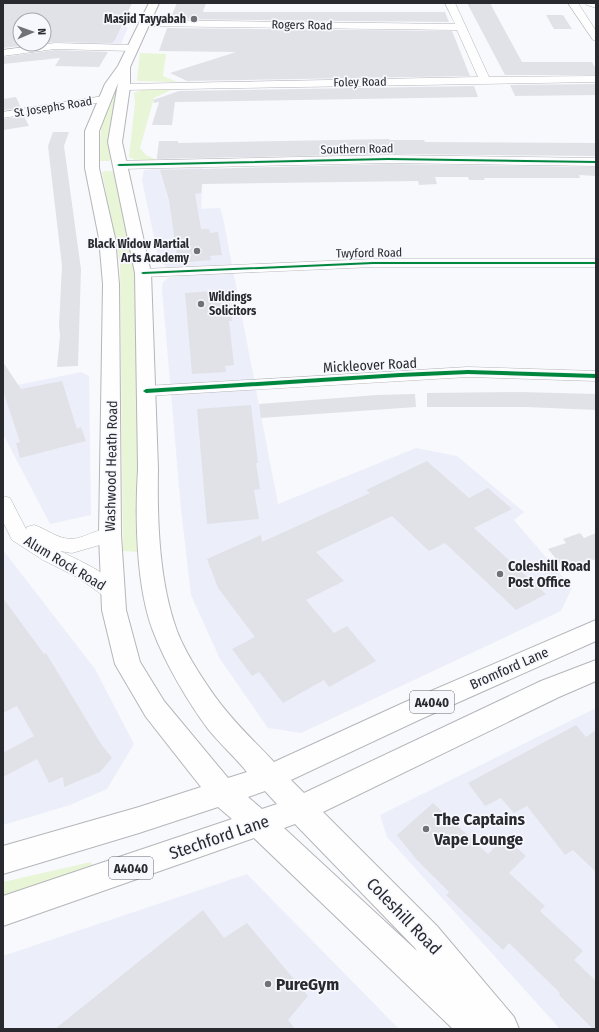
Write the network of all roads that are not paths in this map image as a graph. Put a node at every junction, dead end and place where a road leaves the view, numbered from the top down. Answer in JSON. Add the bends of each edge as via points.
{"nodes":[{"id":1,"x":154,"y":3,"type":"edge"},
{"id":2,"x":450,"y":3,"type":"edge"},
{"id":3,"x":573,"y":3,"type":"edge"},
{"id":4,"x":590,"y":3,"type":"edge"},
{"id":5,"x":596,"y":6,"type":"edge"},
{"id":6,"x":143,"y":23,"type":"junction"},
{"id":7,"x":461,"y":26,"type":"junction"},
{"id":8,"x":596,"y":38,"type":"edge"},
{"id":9,"x":132,"y":48,"type":"junction"},
{"id":10,"x":3,"y":53,"type":"edge"},
{"id":11,"x":124,"y":67,"type":"junction"},
{"id":12,"x":596,"y":79,"type":"edge"},
{"id":13,"x":485,"y":80,"type":"junction"},
{"id":14,"x":124,"y":87,"type":"junction"},
{"id":15,"x":104,"y":99,"type":"junction"},
{"id":16,"x":3,"y":115,"type":"edge"},
{"id":17,"x":596,"y":162,"type":"edge"},
{"id":18,"x":119,"y":165,"type":"junction"},
{"id":19,"x":93,"y":168,"type":"junction"},
{"id":20,"x":596,"y":263,"type":"edge"},
{"id":21,"x":144,"y":273,"type":"junction"},
{"id":22,"x":596,"y":376,"type":"edge"},
{"id":23,"x":146,"y":391,"type":"junction"},
{"id":24,"x":6,"y":507,"type":"edge"},
{"id":25,"x":110,"y":535,"type":"junction"},
{"id":26,"x":112,"y":592,"type":"junction"},
{"id":27,"x":596,"y":630,"type":"edge"},
{"id":28,"x":596,"y":670,"type":"edge"},
{"id":29,"x":269,"y":777,"type":"junction"},
{"id":30,"x":223,"y":793,"type":"junction"},
{"id":31,"x":300,"y":809,"type":"junction"},
{"id":32,"x":259,"y":824,"type":"junction"},
{"id":33,"x":3,"y":860,"type":"edge"},
{"id":34,"x":3,"y":912,"type":"edge"},
{"id":35,"x":476,"y":1029,"type":"edge"},
{"id":36,"x":502,"y":1029,"type":"edge"}],
"edges":[{"from":1,"to":6,"type":"main road","name":"Washwood Heath Road"},
{"from":2,"to":7,"type":"street"},
{"from":3,"to":8,"type":"street"},
{"from":4,"to":5,"type":"street"},
{"from":6,"to":7,"type":"street","name":"Rogers Road"},
{"from":6,"to":9,"type":"main road","name":"Washwood Heath Road"},
{"from":7,"to":13,"type":"street"},
{"from":9,"to":10,"type":"street","via":[[56,46]]},
{"from":9,"to":11,"type":"main road","name":"Washwood Heath Road"},
{"from":11,"to":14,"type":"main road","name":"Washwood Heath Road"},
{"from":11,"to":15,"type":"main road","name":"Washwood Heath Road","via":[[111,84]]},
{"from":12,"to":13,"type":"street","name":"Foley Road"},
{"from":13,"to":14,"type":"street","name":"Foley Road"},
{"from":14,"to":18,"type":"main road","name":"Washwood Heath Road","via":[[115,142]]},
{"from":15,"to":16,"type":"street","name":"St Josephs Road"},
{"from":15,"to":19,"type":"main road","name":"Washwood Heath Road","via":[[92,131]]},
{"from":17,"to":18,"type":"street","name":"Southern Road","via":[[388,159]]},
{"from":18,"to":19,"type":"main road"},
{"from":18,"to":21,"type":"main road","name":"Washwood Heath Road"},
{"from":19,"to":25,"type":"main road","name":"Washwood Heath Road","via":[[107,238],[111,284]]},
{"from":20,"to":21,"type":"street","name":"Twyford Road","via":[[373,263]]},
{"from":21,"to":23,"type":"main road","name":"Washwood Heath Road"},
{"from":22,"to":23,"type":"street","name":"Mickleover Road","via":[[468,372]]},
{"from":23,"to":29,"type":"main road","name":"Washwood Heath Road","via":[[147,501],[152,574],[164,631],[184,670],[218,721]]},
{"from":24,"to":25,"type":"street","name":"Alum Rock Road","via":[[31,530],[53,543],[72,546]]},
{"from":24,"to":26,"type":"street","name":"Alum Rock Road","via":[[19,535],[50,555],[86,573]]},
{"from":25,"to":26,"type":"main road","name":"Washwood Heath Road"},
{"from":26,"to":30,"type":"main road","name":"Washwood Heath Road","via":[[128,664],[155,709]]},
{"from":27,"to":29,"type":"main road","name":"Bromford Lane","number":"A4040"},
{"from":28,"to":31,"type":"main road","number":"A4040","via":[[550,688]]},
{"from":29,"to":30,"type":"main road","number":"A4040"},
{"from":29,"to":31,"type":"main road","name":"Washwood Heath Road"},
{"from":30,"to":32,"type":"main road","name":"Washwood Heath Road"},
{"from":30,"to":33,"type":"main road","number":"A4040"},
{"from":31,"to":32,"type":"main road","name":"Stechford Lane","number":"A4040"},
{"from":31,"to":36,"type":"main road","name":"Coleshill Road","via":[[426,937]]},
{"from":32,"to":34,"type":"main road","name":"Stechford Lane","number":"A4040"},
{"from":32,"to":35,"type":"main road","name":"Coleshill Road"}]}
